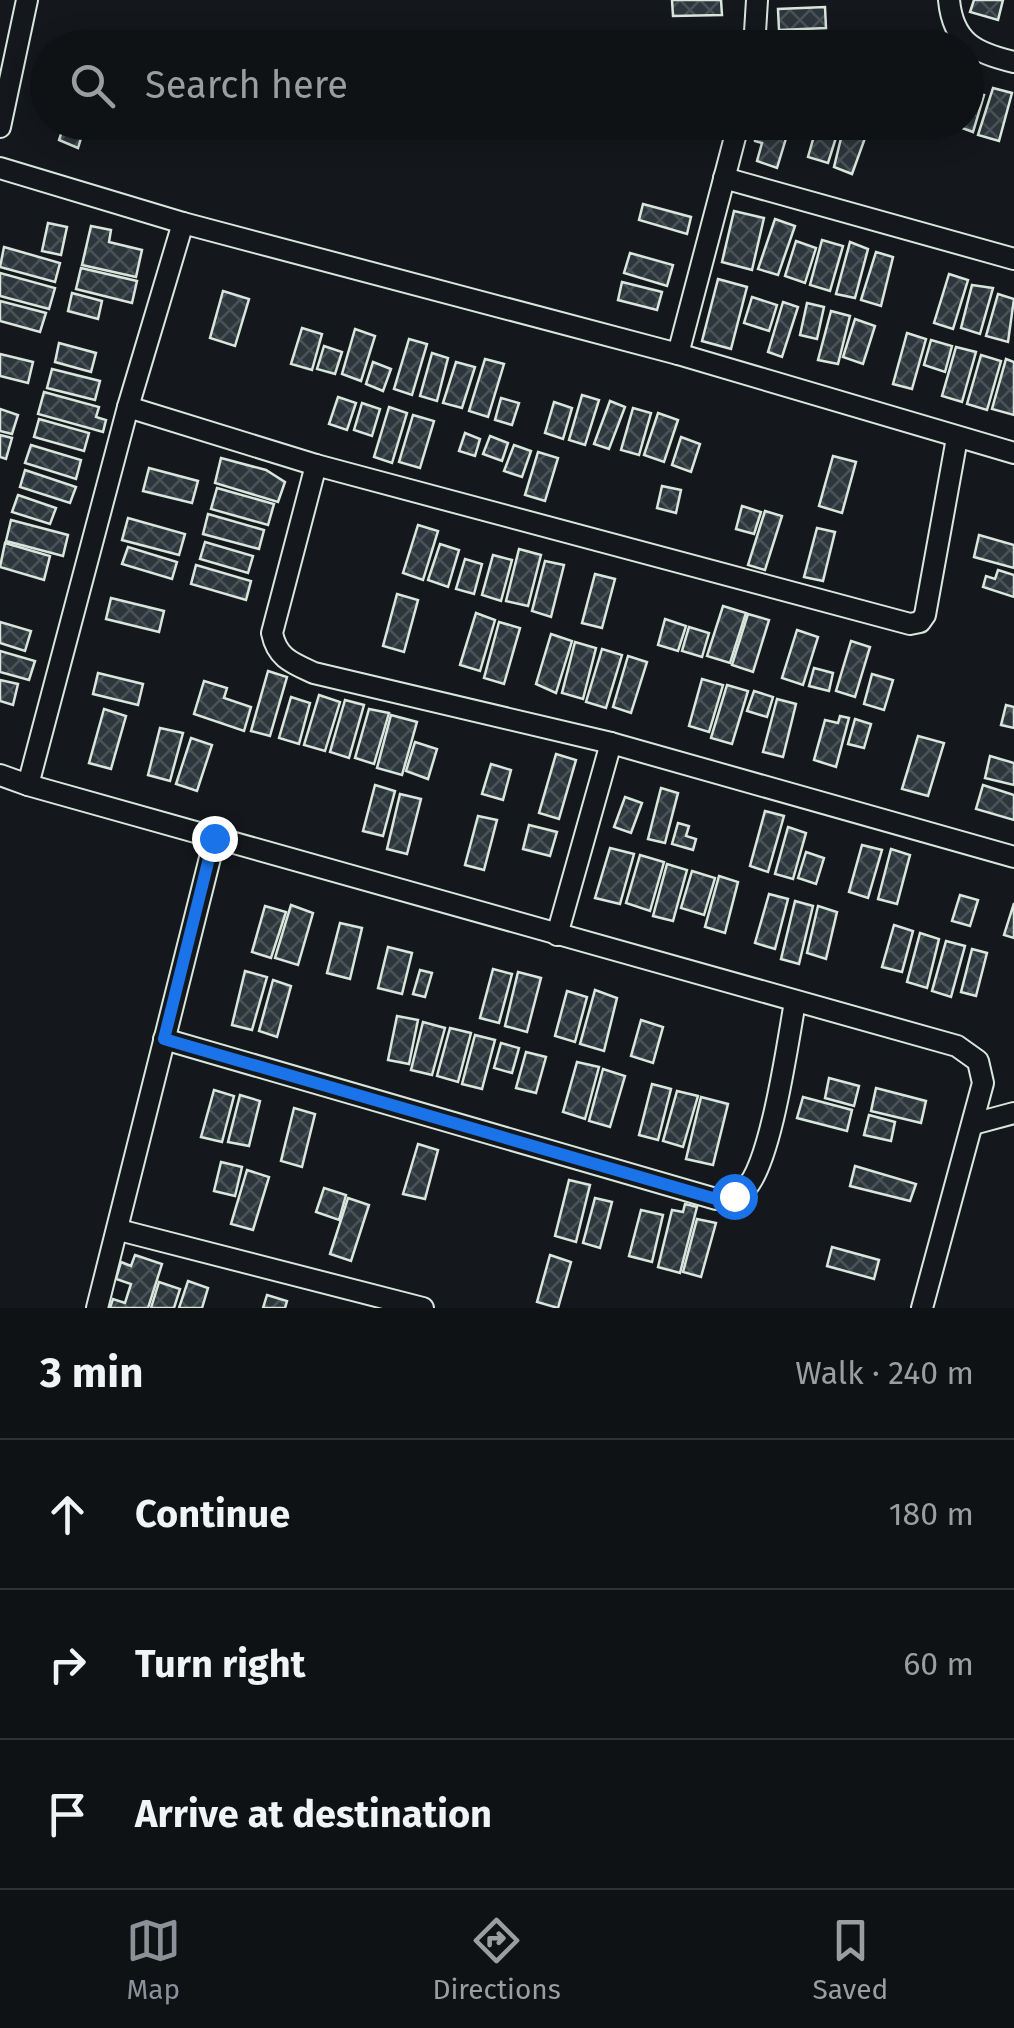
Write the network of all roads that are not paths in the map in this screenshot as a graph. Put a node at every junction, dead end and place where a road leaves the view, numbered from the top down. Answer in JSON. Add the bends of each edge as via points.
{"nodes":[{"id":1,"x":27,"y":0,"type":"edge"},
{"id":2,"x":757,"y":0,"type":"edge"},
{"id":3,"x":949,"y":0,"type":"edge"},
{"id":4,"x":755,"y":30,"type":"edge"},
{"id":5,"x":958,"y":30,"type":"edge"},
{"id":6,"x":984,"y":53,"type":"edge"},
{"id":7,"x":1014,"y":62,"type":"edge"},
{"id":8,"x":0,"y":127,"type":"edge"},
{"id":9,"x":734,"y":140,"type":"edge"},
{"id":10,"x":0,"y":168,"type":"edge"},
{"id":11,"x":724,"y":178,"type":"junction"},
{"id":12,"x":183,"y":224,"type":"junction"},
{"id":13,"x":1014,"y":259,"type":"edge"},
{"id":14,"x":678,"y":354,"type":"junction"},
{"id":15,"x":128,"y":407,"type":"junction"},
{"id":16,"x":957,"y":438,"type":"junction"},
{"id":17,"x":1014,"y":454,"type":"edge"},
{"id":18,"x":316,"y":465,"type":"junction"},
{"id":19,"x":610,"y":743,"type":"junction"},
{"id":20,"x":0,"y":775,"type":"edge"},
{"id":21,"x":28,"y":785,"type":"junction"},
{"id":22,"x":214,"y":838,"type":"junction"},
{"id":23,"x":1014,"y":856,"type":"edge"},
{"id":24,"x":557,"y":935,"type":"junction"},
{"id":25,"x":796,"y":1002,"type":"junction"},
{"id":26,"x":164,"y":1039,"type":"junction"},
{"id":27,"x":1014,"y":1113,"type":"edge"},
{"id":28,"x":973,"y":1124,"type":"junction"},
{"id":29,"x":119,"y":1230,"type":"junction"},
{"id":30,"x":97,"y":1308,"type":"edge"},
{"id":31,"x":423,"y":1308,"type":"edge"},
{"id":32,"x":922,"y":1308,"type":"edge"}],
"edges":[{"from":1,"to":8,"type":"street"},
{"from":2,"to":4,"type":"street"},
{"from":3,"to":5,"type":"street"},
{"from":6,"to":7,"type":"street"},
{"from":9,"to":11,"type":"street"},
{"from":10,"to":12,"type":"street"},
{"from":11,"to":13,"type":"street"},
{"from":11,"to":14,"type":"street"},
{"from":12,"to":14,"type":"street"},
{"from":12,"to":15,"type":"street"},
{"from":14,"to":16,"type":"street"},
{"from":15,"to":18,"type":"street"},
{"from":15,"to":21,"type":"street"},
{"from":16,"to":17,"type":"street"},
{"from":16,"to":18,"type":"street","via":[[926,615],[910,624]]},
{"from":18,"to":19,"type":"street","via":[[272,633],[286,660],[314,673]]},
{"from":19,"to":23,"type":"street"},
{"from":19,"to":24,"type":"street"},
{"from":20,"to":21,"type":"street"},
{"from":21,"to":22,"type":"street"},
{"from":22,"to":24,"type":"street"},
{"from":22,"to":26,"type":"street"},
{"from":24,"to":25,"type":"street"},
{"from":25,"to":26,"type":"street","via":[[755,1175],[746,1189],[716,1199]]},
{"from":25,"to":28,"type":"street","via":[[956,1046],[978,1060],[983,1083]]},
{"from":26,"to":29,"type":"street"},
{"from":27,"to":28,"type":"street"},
{"from":28,"to":32,"type":"street"},
{"from":29,"to":30,"type":"street"},
{"from":29,"to":31,"type":"street"}]}
